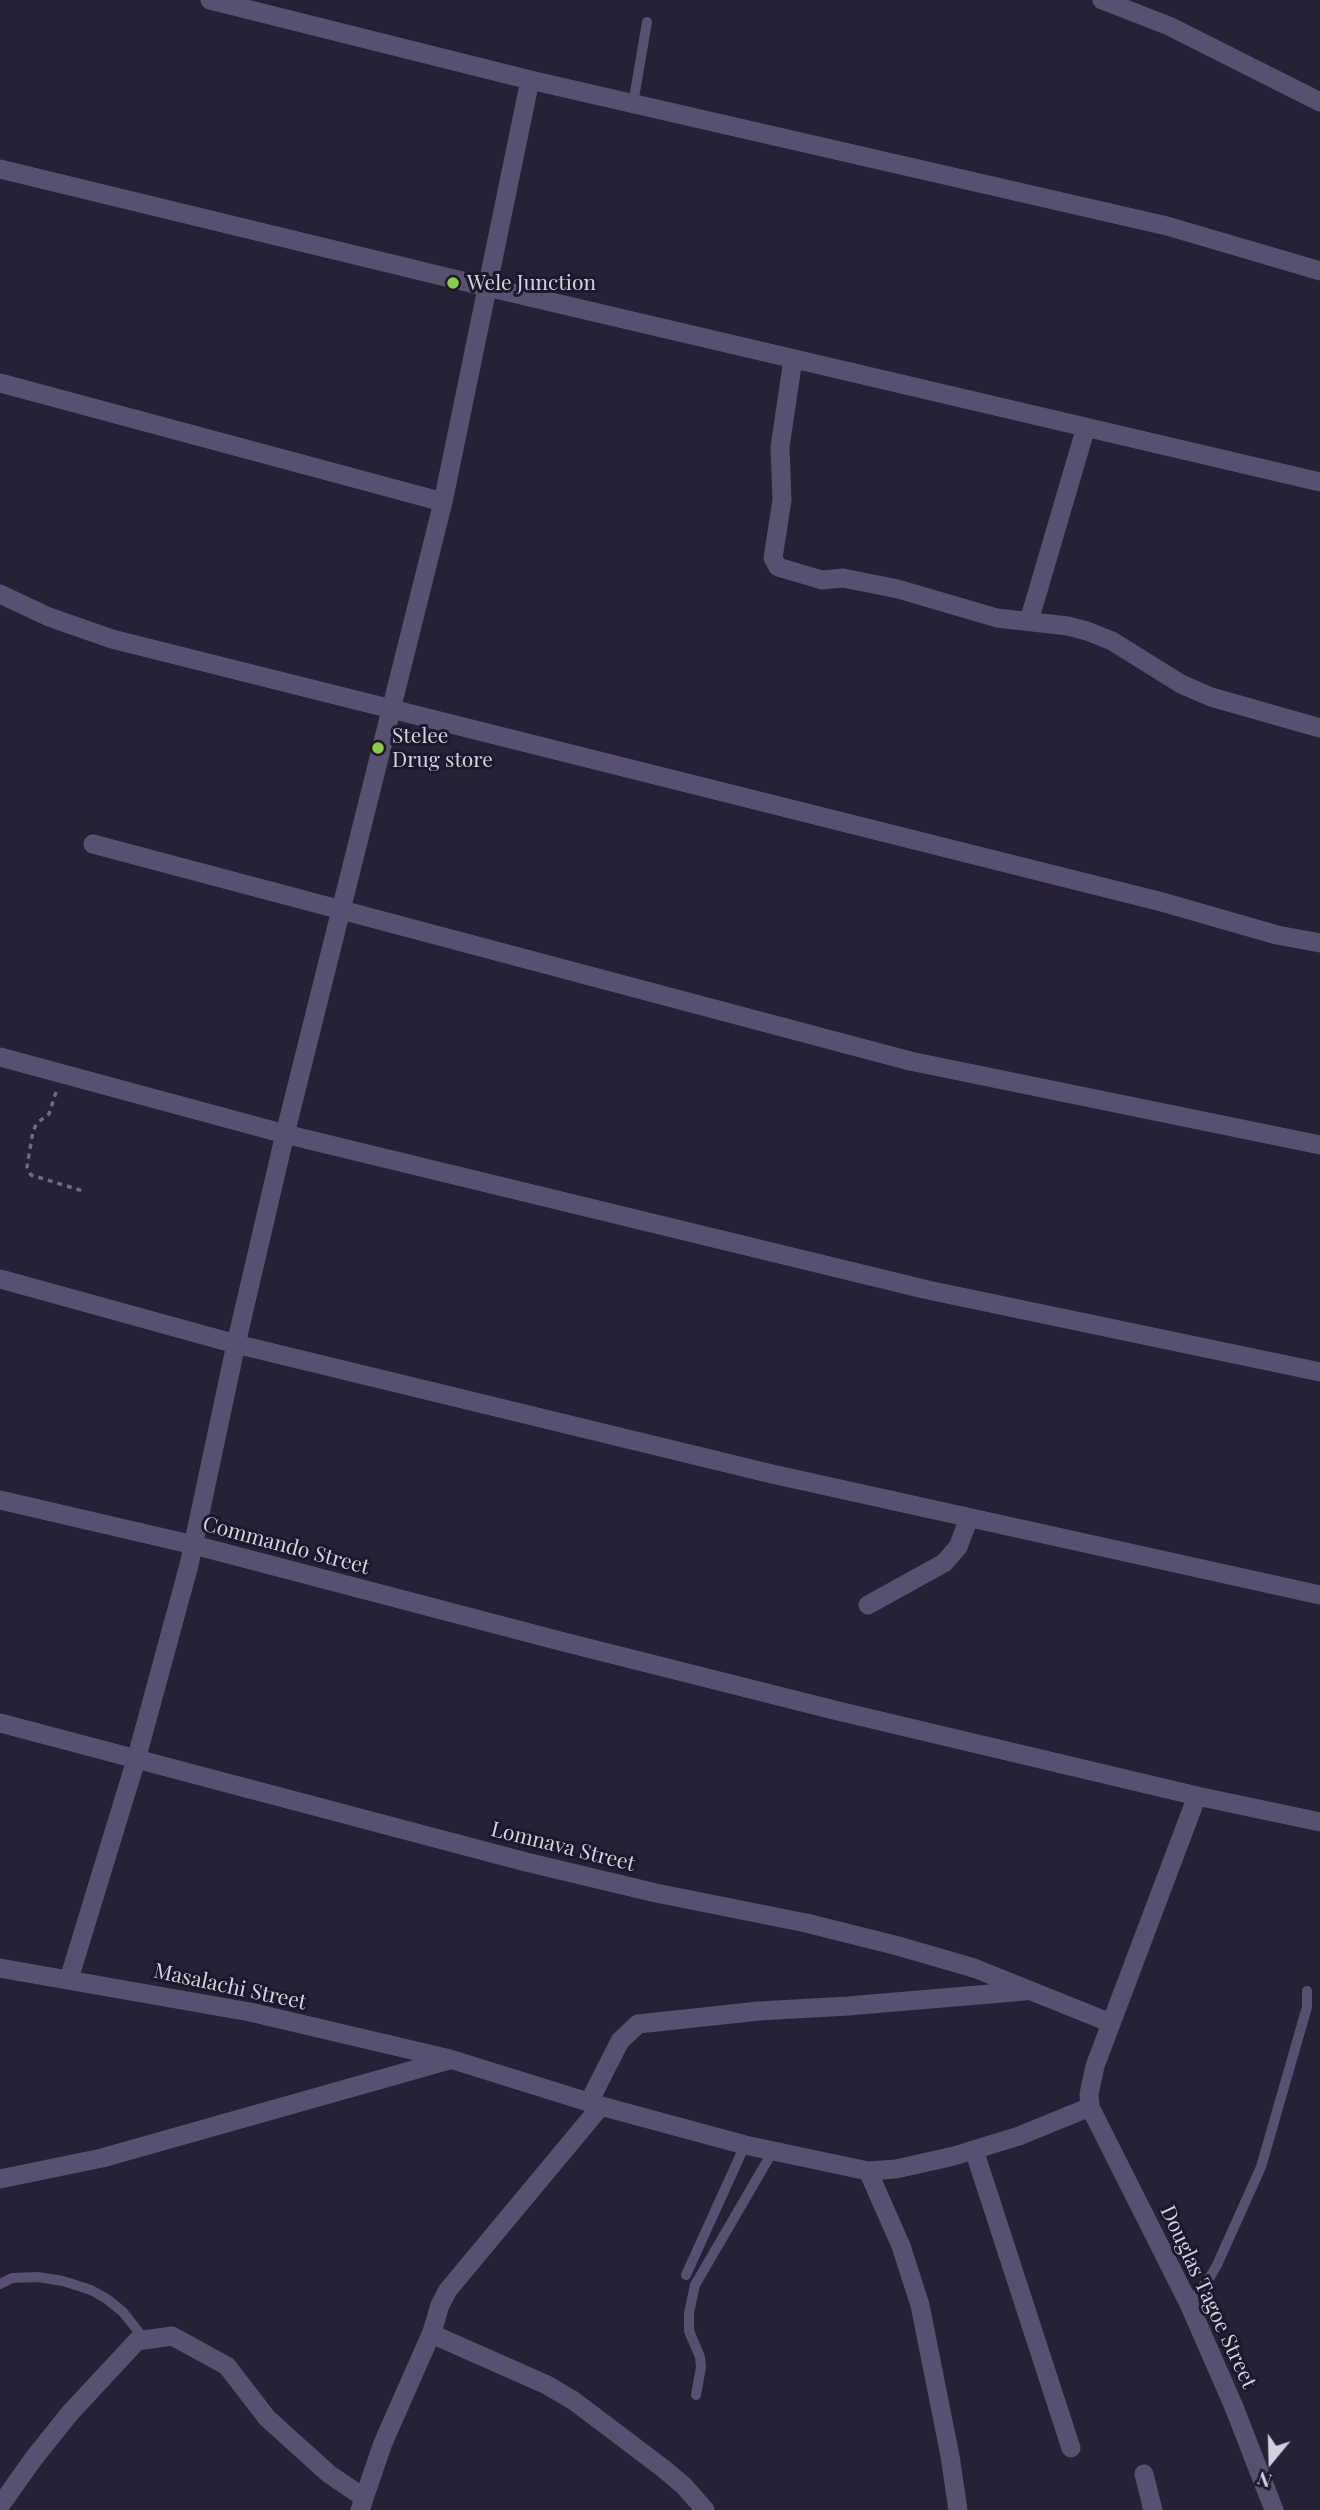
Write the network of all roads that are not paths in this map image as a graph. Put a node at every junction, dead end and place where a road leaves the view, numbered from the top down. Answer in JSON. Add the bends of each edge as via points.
{"nodes":[{"id":1,"x":210,"y":0,"type":"edge"},
{"id":2,"x":1102,"y":0,"type":"edge"},
{"id":3,"x":647,"y":22,"type":"dead end"},
{"id":4,"x":530,"y":79,"type":"junction"},
{"id":5,"x":1320,"y":102,"type":"edge"},
{"id":6,"x":633,"y":104,"type":"junction"},
{"id":7,"x":0,"y":169,"type":"edge"},
{"id":8,"x":1320,"y":271,"type":"edge"},
{"id":9,"x":488,"y":287,"type":"junction"},
{"id":10,"x":793,"y":359,"type":"junction"},
{"id":11,"x":0,"y":383,"type":"edge"},
{"id":12,"x":1086,"y":427,"type":"junction"},
{"id":13,"x":1320,"y":482,"type":"edge"},
{"id":14,"x":443,"y":502,"type":"junction"},
{"id":15,"x":0,"y":594,"type":"edge"},
{"id":16,"x":1029,"y":621,"type":"junction"},
{"id":17,"x":392,"y":710,"type":"junction"},
{"id":18,"x":1320,"y":728,"type":"edge"},
{"id":19,"x":93,"y":844,"type":"dead end"},
{"id":20,"x":340,"y":911,"type":"junction"},
{"id":21,"x":1320,"y":943,"type":"edge"},
{"id":22,"x":0,"y":1057,"type":"edge"},
{"id":23,"x":285,"y":1134,"type":"junction"},
{"id":24,"x":1320,"y":1145,"type":"edge"},
{"id":25,"x":0,"y":1279,"type":"edge"},
{"id":26,"x":236,"y":1344,"type":"junction"},
{"id":27,"x":1320,"y":1373,"type":"edge"},
{"id":28,"x":0,"y":1500,"type":"edge"},
{"id":29,"x":969,"y":1518,"type":"junction"},
{"id":30,"x":194,"y":1545,"type":"junction"},
{"id":31,"x":1320,"y":1595,"type":"edge"},
{"id":32,"x":869,"y":1605,"type":"dead end"},
{"id":33,"x":0,"y":1723,"type":"edge"},
{"id":34,"x":136,"y":1760,"type":"junction"},
{"id":35,"x":1197,"y":1796,"type":"junction"},
{"id":36,"x":1320,"y":1822,"type":"edge"},
{"id":37,"x":0,"y":1968,"type":"edge"},
{"id":38,"x":69,"y":1979,"type":"junction"},
{"id":39,"x":1030,"y":1991,"type":"junction"},
{"id":40,"x":1307,"y":1991,"type":"dead end"},
{"id":41,"x":1111,"y":2023,"type":"junction"},
{"id":42,"x":450,"y":2059,"type":"junction"},
{"id":43,"x":595,"y":2104,"type":"junction"},
{"id":44,"x":1090,"y":2107,"type":"junction"},
{"id":45,"x":745,"y":2145,"type":"junction"},
{"id":46,"x":974,"y":2150,"type":"junction"},
{"id":47,"x":773,"y":2151,"type":"junction"},
{"id":48,"x":868,"y":2171,"type":"junction"},
{"id":49,"x":0,"y":2179,"type":"edge"},
{"id":50,"x":686,"y":2275,"type":"dead end"},
{"id":51,"x":0,"y":2284,"type":"edge"},
{"id":52,"x":1189,"y":2304,"type":"junction"},
{"id":53,"x":432,"y":2332,"type":"junction"},
{"id":54,"x":145,"y":2340,"type":"junction"},
{"id":55,"x":696,"y":2395,"type":"dead end"},
{"id":56,"x":1071,"y":2448,"type":"dead end"},
{"id":57,"x":1144,"y":2474,"type":"dead end"},
{"id":58,"x":361,"y":2503,"type":"edge"},
{"id":59,"x":0,"y":2506,"type":"edge"},
{"id":60,"x":705,"y":2510,"type":"edge"},
{"id":61,"x":958,"y":2510,"type":"edge"},
{"id":62,"x":1153,"y":2510,"type":"edge"},
{"id":63,"x":1273,"y":2510,"type":"edge"}],
"edges":[{"from":1,"to":4,"type":"street"},
{"from":2,"to":5,"type":"street","via":[[1169,26]]},
{"from":3,"to":6,"type":"lane"},
{"from":4,"to":6,"type":"street"},
{"from":4,"to":9,"type":"street"},
{"from":6,"to":8,"type":"street","via":[[1154,223]]},
{"from":7,"to":9,"type":"street"},
{"from":9,"to":10,"type":"street"},
{"from":9,"to":14,"type":"street"},
{"from":10,"to":12,"type":"street"},
{"from":10,"to":16,"type":"street","via":[[780,447],[782,500],[774,563],[822,580],[843,578],[987,616]]},
{"from":11,"to":14,"type":"street"},
{"from":12,"to":13,"type":"street"},
{"from":12,"to":16,"type":"street"},
{"from":14,"to":17,"type":"street"},
{"from":15,"to":17,"type":"street","via":[[112,639]]},
{"from":16,"to":18,"type":"street","via":[[1087,631],[1211,697]]},
{"from":17,"to":20,"type":"street"},
{"from":17,"to":21,"type":"street"},
{"from":19,"to":20,"type":"street"},
{"from":20,"to":23,"type":"street"},
{"from":20,"to":24,"type":"street","via":[[910,1061]]},
{"from":22,"to":23,"type":"street"},
{"from":23,"to":26,"type":"street"},
{"from":23,"to":27,"type":"street","via":[[928,1290]]},
{"from":25,"to":26,"type":"street"},
{"from":26,"to":29,"type":"street"},
{"from":26,"to":30,"type":"street"},
{"from":28,"to":30,"type":"street","name":"Commando Street"},
{"from":29,"to":31,"type":"street"},
{"from":29,"to":32,"type":"street","via":[[958,1547],[944,1563]]},
{"from":30,"to":34,"type":"street"},
{"from":30,"to":35,"type":"street","name":"Commando Street","via":[[834,1710]]},
{"from":33,"to":34,"type":"street","name":"Lomnava Street"},
{"from":34,"to":38,"type":"street"},
{"from":34,"to":39,"type":"street","name":"Lomnava Street","via":[[526,1862],[898,1946],[974,1968]]},
{"from":35,"to":36,"type":"street","name":"Commando Street"},
{"from":35,"to":41,"type":"street"},
{"from":37,"to":38,"type":"street","name":"Masalachi Street"},
{"from":38,"to":42,"type":"street","name":"Masalachi Street","via":[[250,2012]]},
{"from":39,"to":41,"type":"street","name":"Lomnava Street"},
{"from":39,"to":43,"type":"street","via":[[638,2024],[620,2041]]},
{"from":40,"to":52,"type":"lane","via":[[1307,2007],[1261,2167],[1217,2265]]},
{"from":41,"to":44,"type":"street","via":[[1095,2066]]},
{"from":42,"to":43,"type":"street","name":"Masalachi Street"},
{"from":42,"to":49,"type":"street","via":[[102,2158]]},
{"from":43,"to":45,"type":"street","name":"Masalachi Street"},
{"from":43,"to":53,"type":"street","via":[[456,2278],[440,2305]]},
{"from":44,"to":46,"type":"street","name":"Masalachi Street"},
{"from":44,"to":52,"type":"street","name":"Douglas Tagoe Street"},
{"from":45,"to":47,"type":"street","name":"Masalachi Street"},
{"from":45,"to":50,"type":"lane"},
{"from":46,"to":48,"type":"street","name":"Masalachi Street"},
{"from":46,"to":56,"type":"street"},
{"from":47,"to":48,"type":"street","name":"Masalachi Street"},
{"from":47,"to":55,"type":"lane","via":[[695,2285],[689,2331],[700,2357]]},
{"from":48,"to":61,"type":"street","via":[[901,2246],[920,2305]]},
{"from":51,"to":54,"type":"lane","via":[[12,2278],[38,2277],[91,2290],[124,2312]]},
{"from":52,"to":63,"type":"street","name":"Douglas Tagoe Street"},
{"from":53,"to":58,"type":"street"},
{"from":53,"to":60,"type":"street","via":[[574,2401],[664,2469]]},
{"from":54,"to":58,"type":"street","via":[[172,2336],[227,2366],[267,2418]]},
{"from":54,"to":59,"type":"street","via":[[137,2341],[70,2413]]},
{"from":57,"to":62,"type":"street"}]}
